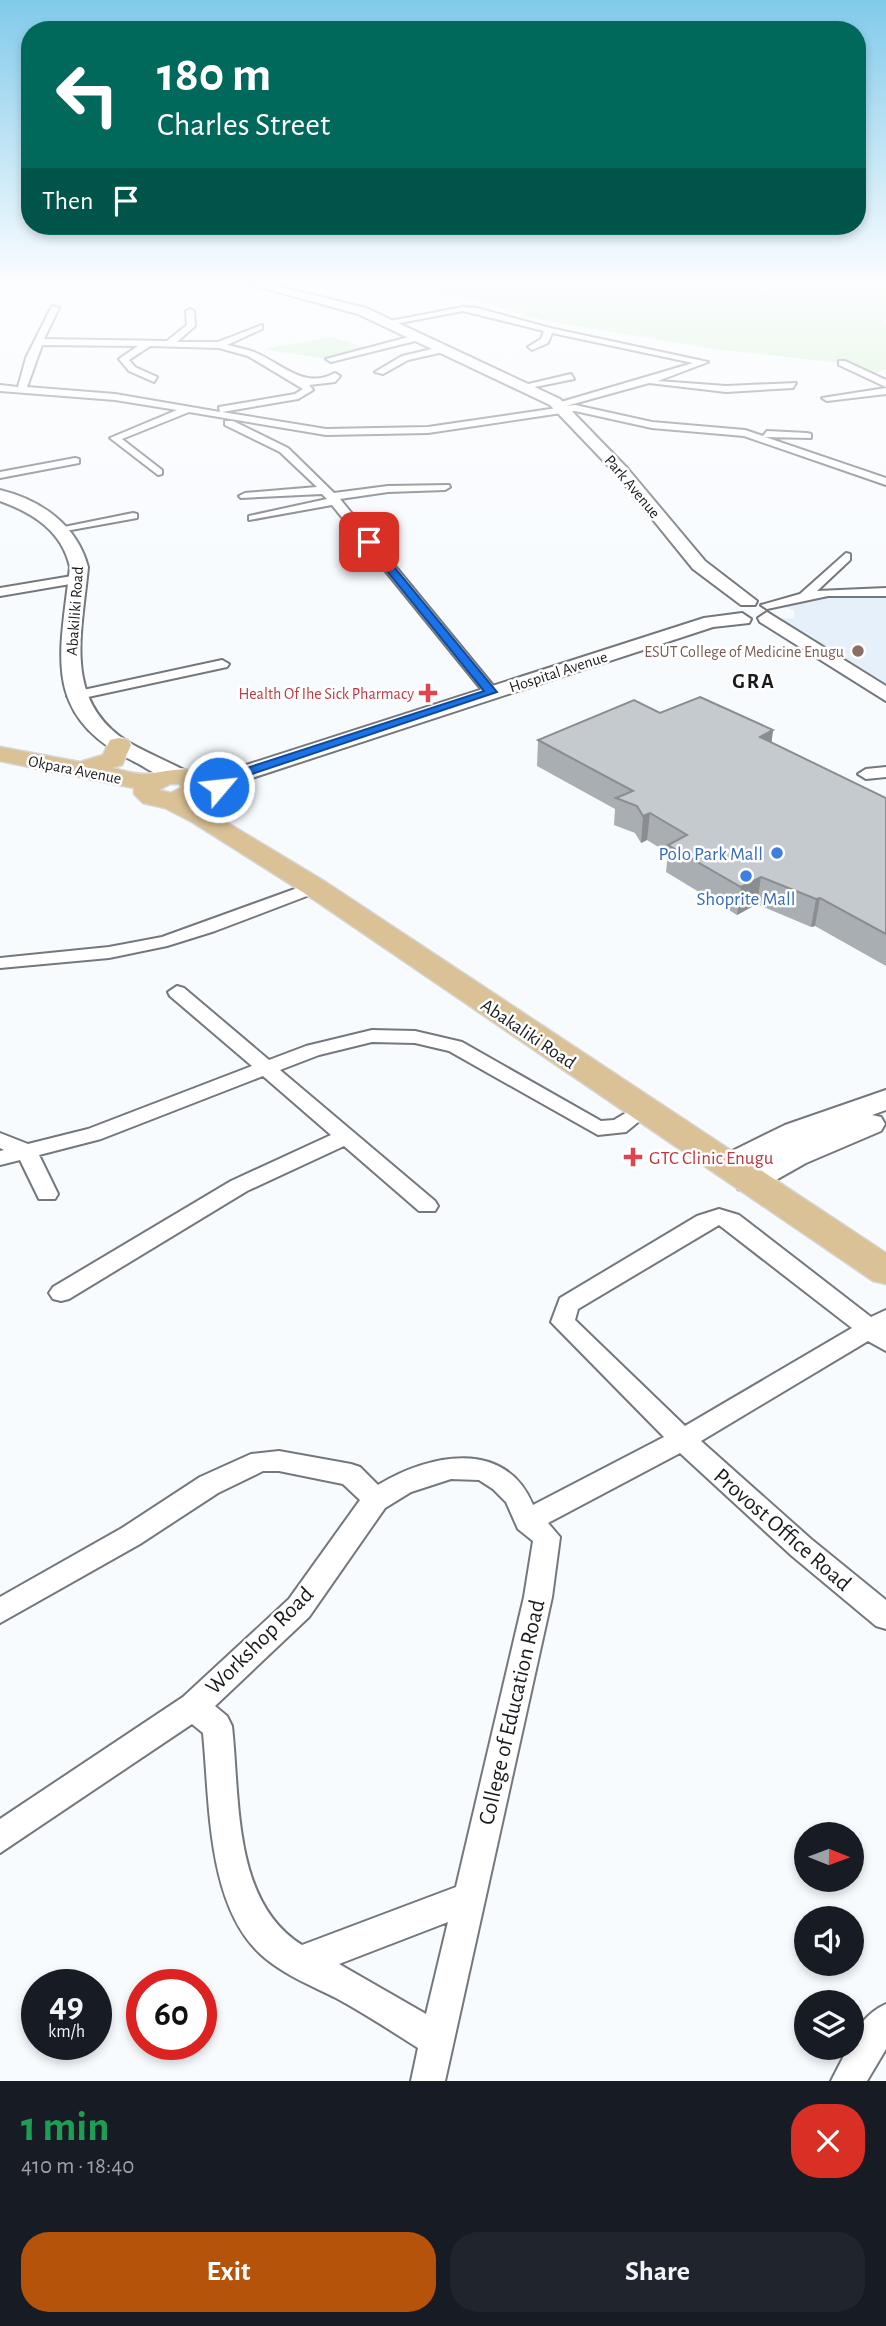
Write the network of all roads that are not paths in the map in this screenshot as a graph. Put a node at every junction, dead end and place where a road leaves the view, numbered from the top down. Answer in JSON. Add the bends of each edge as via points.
{"nodes":[{"id":1,"x":24,"y":382,"type":"edge"},
{"id":2,"x":311,"y":382,"type":"edge"},
{"id":3,"x":516,"y":382,"type":"edge"},
{"id":4,"x":545,"y":382,"type":"edge"},
{"id":5,"x":645,"y":382,"type":"edge"},
{"id":6,"x":646,"y":382,"type":"edge"},
{"id":7,"x":303,"y":383,"type":"joint"},
{"id":8,"x":793,"y":385,"type":"dead end"},
{"id":9,"x":524,"y":386,"type":"junction"},
{"id":10,"x":0,"y":388,"type":"edge"},
{"id":11,"x":22,"y":388,"type":"junction"},
{"id":12,"x":886,"y":391,"type":"edge"},
{"id":13,"x":827,"y":398,"type":"dead end"},
{"id":14,"x":562,"y":407,"type":"junction"},
{"id":15,"x":190,"y":409,"type":"junction"},
{"id":16,"x":212,"y":413,"type":"junction"},
{"id":17,"x":812,"y":421,"type":"dead end"},
{"id":18,"x":326,"y":432,"type":"junction"},
{"id":19,"x":746,"y":433,"type":"junction"},
{"id":20,"x":807,"y":436,"type":"junction"},
{"id":21,"x":284,"y":450,"type":"junction"},
{"id":22,"x":796,"y":451,"type":"junction"},
{"id":23,"x":75,"y":461,"type":"dead end"},
{"id":24,"x":158,"y":472,"type":"dead end"},
{"id":25,"x":886,"y":472,"type":"edge"},
{"id":26,"x":0,"y":475,"type":"edge"},
{"id":27,"x":870,"y":477,"type":"junction"},
{"id":28,"x":886,"y":482,"type":"edge"},
{"id":29,"x":446,"y":487,"type":"dead end"},
{"id":30,"x":0,"y":495,"type":"edge"},
{"id":31,"x":246,"y":496,"type":"dead end"},
{"id":32,"x":331,"y":496,"type":"junction"},
{"id":33,"x":133,"y":516,"type":"dead end"},
{"id":34,"x":253,"y":518,"type":"dead end"},
{"id":35,"x":60,"y":529,"type":"junction"},
{"id":36,"x":846,"y":557,"type":"dead end"},
{"id":37,"x":78,"y":579,"type":"junction"},
{"id":38,"x":0,"y":592,"type":"edge"},
{"id":39,"x":886,"y":592,"type":"edge"},
{"id":40,"x":806,"y":594,"type":"junction"},
{"id":41,"x":742,"y":610,"type":"junction"},
{"id":42,"x":222,"y":664,"type":"dead end"},
{"id":43,"x":491,"y":692,"type":"junction"},
{"id":44,"x":886,"y":695,"type":"edge"},
{"id":45,"x":74,"y":696,"type":"junction"},
{"id":46,"x":121,"y":746,"type":"junction"},
{"id":47,"x":0,"y":754,"type":"edge"},
{"id":48,"x":0,"y":764,"type":"edge"},
{"id":49,"x":77,"y":770,"type":"junction"},
{"id":50,"x":886,"y":772,"type":"edge"},
{"id":51,"x":866,"y":774,"type":"dead end"},
{"id":52,"x":187,"y":786,"type":"junction"},
{"id":53,"x":314,"y":887,"type":"junction"},
{"id":54,"x":373,"y":916,"type":"junction"},
{"id":55,"x":0,"y":963,"type":"edge"},
{"id":56,"x":177,"y":992,"type":"dead end"},
{"id":57,"x":266,"y":1067,"type":"junction"},
{"id":58,"x":886,"y":1099,"type":"edge"},
{"id":59,"x":644,"y":1109,"type":"junction"},
{"id":60,"x":886,"y":1118,"type":"edge"},
{"id":61,"x":345,"y":1137,"type":"junction"},
{"id":62,"x":0,"y":1140,"type":"edge"},
{"id":63,"x":26,"y":1152,"type":"junction"},
{"id":64,"x":0,"y":1158,"type":"edge"},
{"id":65,"x":748,"y":1168,"type":"junction"},
{"id":66,"x":47,"y":1194,"type":"dead end"},
{"id":67,"x":427,"y":1206,"type":"dead end"},
{"id":68,"x":886,"y":1248,"type":"edge"},
{"id":69,"x":886,"y":1271,"type":"edge"},
{"id":70,"x":61,"y":1293,"type":"dead end"},
{"id":71,"x":880,"y":1331,"type":"edge"},
{"id":72,"x":681,"y":1441,"type":"junction"},
{"id":73,"x":376,"y":1500,"type":"junction"},
{"id":74,"x":527,"y":1521,"type":"junction"},
{"id":75,"x":0,"y":1611,"type":"edge"},
{"id":76,"x":886,"y":1617,"type":"edge"},
{"id":77,"x":192,"y":1707,"type":"junction"},
{"id":78,"x":0,"y":1837,"type":"edge"},
{"id":79,"x":469,"y":1898,"type":"junction"},
{"id":80,"x":302,"y":1962,"type":"junction"},
{"id":81,"x":886,"y":2021,"type":"edge"},
{"id":82,"x":436,"y":2039,"type":"junction"},
{"id":83,"x":428,"y":2081,"type":"edge"},
{"id":84,"x":848,"y":2081,"type":"edge"}],
"edges":[{"from":1,"to":11,"type":"street"},
{"from":2,"to":7,"type":"street"},
{"from":3,"to":9,"type":"street","name":"Park Avenue"},
{"from":4,"to":9,"type":"street"},
{"from":5,"to":14,"type":"street"},
{"from":6,"to":8,"type":"street","via":[[726,389]]},
{"from":7,"to":16,"type":"street","via":[[308,390],[298,396]]},
{"from":9,"to":14,"type":"street","name":"Park Avenue"},
{"from":10,"to":11,"type":"street"},
{"from":11,"to":15,"type":"street"},
{"from":12,"to":13,"type":"street"},
{"from":14,"to":18,"type":"street","via":[[437,429]]},
{"from":14,"to":19,"type":"street","via":[[666,427]]},
{"from":14,"to":41,"type":"street","name":"Park Avenue","via":[[640,492],[686,554]]},
{"from":15,"to":16,"type":"street"},
{"from":15,"to":24,"type":"street","via":[[116,438]]},
{"from":16,"to":18,"type":"street"},
{"from":16,"to":21,"type":"street"},
{"from":17,"to":20,"type":"street"},
{"from":18,"to":21,"type":"street"},
{"from":19,"to":20,"type":"street"},
{"from":19,"to":22,"type":"street"},
{"from":20,"to":22,"type":"street"},
{"from":21,"to":32,"type":"street"},
{"from":22,"to":27,"type":"street"},
{"from":23,"to":26,"type":"street"},
{"from":25,"to":27,"type":"street"},
{"from":27,"to":28,"type":"street"},
{"from":29,"to":32,"type":"street"},
{"from":30,"to":35,"type":"street","name":"Abakiliki Road","via":[[32,508]]},
{"from":31,"to":32,"type":"street"},
{"from":32,"to":34,"type":"street"},
{"from":32,"to":43,"type":"street"},
{"from":33,"to":35,"type":"street"},
{"from":35,"to":37,"type":"street","name":"Abakiliki Road","via":[[76,551]]},
{"from":36,"to":40,"type":"street"},
{"from":37,"to":38,"type":"street"},
{"from":37,"to":45,"type":"street","name":"Abakiliki Road","via":[[69,668]]},
{"from":39,"to":40,"type":"street"},
{"from":40,"to":41,"type":"street"},
{"from":41,"to":43,"type":"street","name":"Hospital Avenue"},
{"from":41,"to":44,"type":"street","name":"Park Avenue"},
{"from":42,"to":45,"type":"street"},
{"from":43,"to":52,"type":"street","name":"Hospital Avenue"},
{"from":45,"to":46,"type":"street","name":"Abakiliki Road","via":[[93,722]]},
{"from":46,"to":49,"type":"main road","via":[[109,762]]},
{"from":46,"to":52,"type":"street","name":"Abakiliki Road","via":[[134,768]]},
{"from":47,"to":49,"type":"main road","name":"Okpara Avenue"},
{"from":48,"to":52,"type":"main road","name":"Okpara Avenue"},
{"from":49,"to":52,"type":"main road","name":"Okpara Avenue"},
{"from":50,"to":51,"type":"street"},
{"from":52,"to":53,"type":"main road","name":"Abakaliki Road","via":[[201,816]]},
{"from":52,"to":54,"type":"main road","name":"Abakaliki Road"},
{"from":53,"to":54,"type":"main road","name":"Abakaliki Road"},
{"from":53,"to":55,"type":"street","via":[[179,938],[104,954]]},
{"from":54,"to":59,"type":"main road","name":"Abakaliki Road"},
{"from":54,"to":65,"type":"main road","name":"Abakaliki Road"},
{"from":56,"to":57,"type":"street"},
{"from":57,"to":59,"type":"street","via":[[355,1038],[415,1037],[479,1057],[598,1128],[619,1127]]},
{"from":57,"to":61,"type":"street"},
{"from":57,"to":63,"type":"street","via":[[94,1134]]},
{"from":58,"to":65,"type":"street","via":[[808,1127]]},
{"from":59,"to":65,"type":"main road","name":"Abakaliki Road"},
{"from":60,"to":65,"type":"street"},
{"from":61,"to":67,"type":"street"},
{"from":61,"to":70,"type":"street","via":[[239,1186]]},
{"from":62,"to":63,"type":"street"},
{"from":63,"to":64,"type":"street"},
{"from":63,"to":66,"type":"street"},
{"from":65,"to":68,"type":"main road","name":"Abakaliki Road"},
{"from":65,"to":69,"type":"main road","name":"Abakaliki Road"},
{"from":71,"to":72,"type":"street"},
{"from":71,"to":72,"type":"street","via":[[731,1220],[705,1220],[568,1304],[563,1322]]},
{"from":72,"to":74,"type":"street"},
{"from":72,"to":76,"type":"street","name":"Provost Office Road"},
{"from":73,"to":74,"type":"street","name":"Workshop Road","via":[[415,1477],[473,1467],[502,1481],[516,1495]]},
{"from":73,"to":75,"type":"street","via":[[351,1475],[260,1461],[209,1485]]},
{"from":73,"to":77,"type":"street","name":"Workshop Road","via":[[299,1608]]},
{"from":74,"to":79,"type":"street","name":"College of Education Road","via":[[547,1537],[538,1597]]},
{"from":77,"to":78,"type":"street","name":"Workshop Road"},
{"from":77,"to":80,"type":"street","via":[[217,1726],[233,1867],[247,1909],[266,1937]]},
{"from":79,"to":80,"type":"street"},
{"from":79,"to":82,"type":"street","name":"College of Education Road"},
{"from":80,"to":82,"type":"street"},
{"from":81,"to":84,"type":"street"},
{"from":82,"to":83,"type":"street","name":"College of Education Road"}]}
